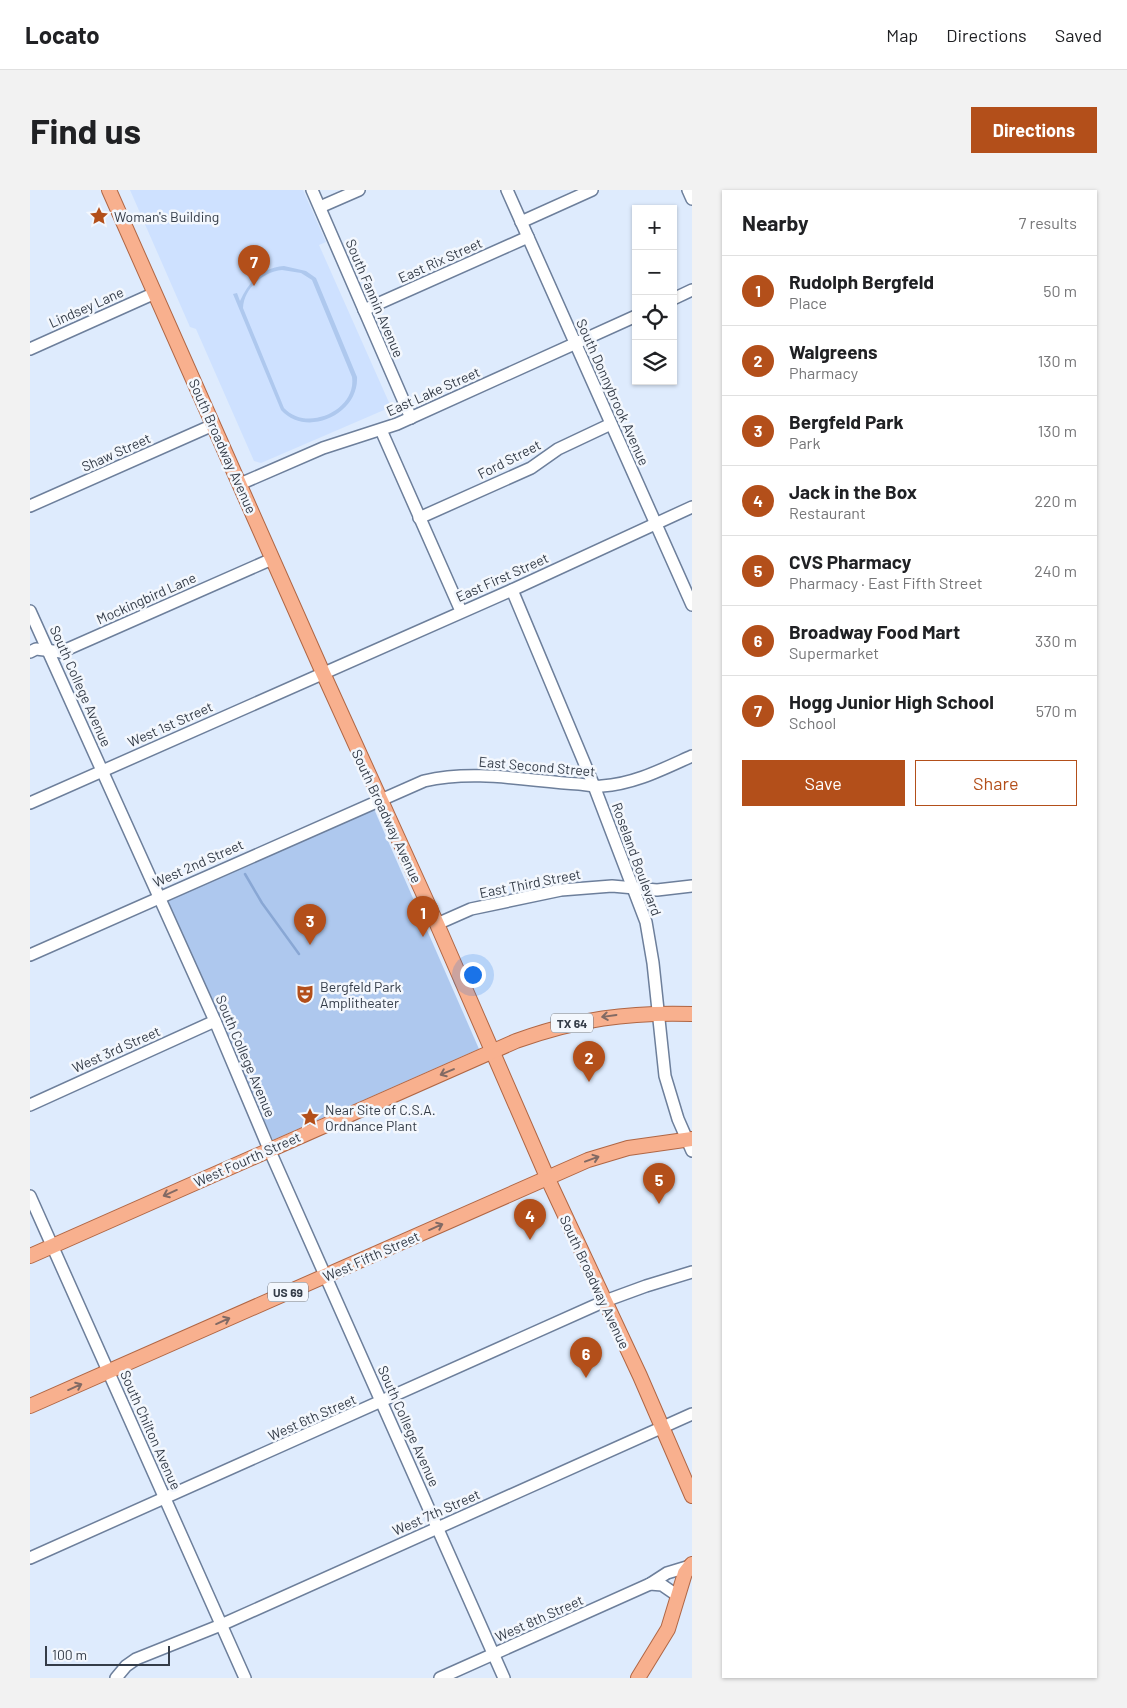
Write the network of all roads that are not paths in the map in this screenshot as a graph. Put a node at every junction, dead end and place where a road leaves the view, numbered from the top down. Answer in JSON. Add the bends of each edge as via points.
{"nodes":[{"id":1,"x":109,"y":190,"type":"edge"},
{"id":2,"x":312,"y":190,"type":"edge"},
{"id":3,"x":359,"y":190,"type":"edge"},
{"id":4,"x":507,"y":190,"type":"edge"},
{"id":5,"x":592,"y":190,"type":"edge"},
{"id":6,"x":688,"y":190,"type":"edge"},
{"id":7,"x":692,"y":199,"type":"edge"},
{"id":8,"x":320,"y":207,"type":"junction"},
{"id":9,"x":521,"y":222,"type":"junction"},
{"id":10,"x":528,"y":238,"type":"junction"},
{"id":11,"x":692,"y":290,"type":"edge"},
{"id":12,"x":155,"y":293,"type":"junction"},
{"id":13,"x":677,"y":297,"type":"edge"},
{"id":14,"x":364,"y":310,"type":"junction"},
{"id":15,"x":632,"y":318,"type":"edge"},
{"id":16,"x":574,"y":344,"type":"junction"},
{"id":17,"x":30,"y":349,"type":"edge"},
{"id":18,"x":411,"y":418,"type":"junction"},
{"id":19,"x":611,"y":424,"type":"junction"},
{"id":20,"x":214,"y":425,"type":"junction"},
{"id":21,"x":381,"y":430,"type":"junction"},
{"id":22,"x":240,"y":484,"type":"junction"},
{"id":23,"x":30,"y":506,"type":"edge"},
{"id":24,"x":692,"y":507,"type":"edge"},
{"id":25,"x":419,"y":518,"type":"junction"},
{"id":26,"x":656,"y":524,"type":"junction"},
{"id":27,"x":272,"y":559,"type":"junction"},
{"id":28,"x":512,"y":590,"type":"junction"},
{"id":29,"x":692,"y":605,"type":"edge"},
{"id":30,"x":30,"y":611,"type":"edge"},
{"id":31,"x":461,"y":611,"type":"junction"},
{"id":32,"x":49,"y":651,"type":"junction"},
{"id":33,"x":30,"y":652,"type":"edge"},
{"id":34,"x":322,"y":674,"type":"junction"},
{"id":35,"x":692,"y":756,"type":"edge"},
{"id":36,"x":103,"y":771,"type":"junction"},
{"id":37,"x":594,"y":786,"type":"junction"},
{"id":38,"x":379,"y":800,"type":"junction"},
{"id":39,"x":30,"y":803,"type":"edge"},
{"id":40,"x":632,"y":886,"type":"junction"},
{"id":41,"x":692,"y":886,"type":"edge"},
{"id":42,"x":159,"y":896,"type":"junction"},
{"id":43,"x":436,"y":924,"type":"junction"},
{"id":44,"x":30,"y":955,"type":"edge"},
{"id":45,"x":658,"y":1013,"type":"junction"},
{"id":46,"x":692,"y":1014,"type":"edge"},
{"id":47,"x":215,"y":1021,"type":"junction"},
{"id":48,"x":491,"y":1052,"type":"junction"},
{"id":49,"x":30,"y":1105,"type":"edge"},
{"id":50,"x":690,"y":1143,"type":"edge"},
{"id":51,"x":269,"y":1149,"type":"junction"},
{"id":52,"x":546,"y":1177,"type":"junction"},
{"id":53,"x":30,"y":1196,"type":"edge"},
{"id":54,"x":52,"y":1246,"type":"junction"},
{"id":55,"x":30,"y":1256,"type":"edge"},
{"id":56,"x":692,"y":1272,"type":"edge"},
{"id":57,"x":326,"y":1276,"type":"junction"},
{"id":58,"x":605,"y":1301,"type":"junction"},
{"id":59,"x":108,"y":1372,"type":"junction"},
{"id":60,"x":383,"y":1401,"type":"junction"},
{"id":61,"x":30,"y":1406,"type":"edge"},
{"id":62,"x":692,"y":1414,"type":"edge"},
{"id":63,"x":663,"y":1426,"type":"junction"},
{"id":64,"x":692,"y":1496,"type":"edge"},
{"id":65,"x":166,"y":1498,"type":"junction"},
{"id":66,"x":438,"y":1527,"type":"junction"},
{"id":67,"x":30,"y":1558,"type":"edge"},
{"id":68,"x":691,"y":1565,"type":"edge"},
{"id":69,"x":650,"y":1584,"type":"junction"},
{"id":70,"x":678,"y":1596,"type":"junction"},
{"id":71,"x":221,"y":1626,"type":"junction"},
{"id":72,"x":494,"y":1654,"type":"junction"},
{"id":73,"x":116,"y":1678,"type":"edge"},
{"id":74,"x":245,"y":1678,"type":"edge"},
{"id":75,"x":440,"y":1678,"type":"edge"},
{"id":76,"x":504,"y":1678,"type":"edge"},
{"id":77,"x":638,"y":1678,"type":"edge"}],
"edges":[{"from":1,"to":12,"type":"main road","name":"South Broadway Avenue"},
{"from":2,"to":8,"type":"street","name":"South Fannin Avenue"},
{"from":3,"to":8,"type":"street"},
{"from":4,"to":9,"type":"street","name":"South Donnybrook Avenue"},
{"from":5,"to":9,"type":"street"},
{"from":6,"to":7,"type":"street"},
{"from":8,"to":14,"type":"street","name":"South Fannin Avenue"},
{"from":9,"to":10,"type":"street","name":"South Donnybrook Avenue"},
{"from":10,"to":14,"type":"street","name":"East Rix Street"},
{"from":10,"to":16,"type":"street","name":"South Donnybrook Avenue"},
{"from":11,"to":13,"type":"street"},
{"from":12,"to":17,"type":"street","name":"Lindsey Lane"},
{"from":12,"to":20,"type":"main road","name":"South Broadway Avenue"},
{"from":14,"to":18,"type":"street","name":"South Fannin Avenue"},
{"from":15,"to":16,"type":"street","name":"East Lake Street"},
{"from":16,"to":18,"type":"street","name":"East Lake Street"},
{"from":16,"to":19,"type":"street","name":"South Donnybrook Avenue"},
{"from":18,"to":21,"type":"street","name":"East Lake Street"},
{"from":19,"to":25,"type":"street","name":"Ford Street","via":[[574,441],[531,468]]},
{"from":19,"to":26,"type":"street","name":"South Donnybrook Avenue"},
{"from":20,"to":22,"type":"main road","name":"South Broadway Avenue"},
{"from":20,"to":23,"type":"street","name":"Shaw Street"},
{"from":21,"to":22,"type":"street","name":"East Lake Street","via":[[323,448]]},
{"from":21,"to":25,"type":"street"},
{"from":22,"to":27,"type":"main road","name":"South Broadway Avenue"},
{"from":24,"to":26,"type":"street","name":"East First Street"},
{"from":25,"to":31,"type":"street"},
{"from":26,"to":28,"type":"street","name":"East First Street"},
{"from":26,"to":29,"type":"street","name":"South Donnybrook Avenue"},
{"from":27,"to":32,"type":"street","name":"Mockingbird Lane","via":[[61,652]]},
{"from":27,"to":34,"type":"main road","name":"South Broadway Avenue"},
{"from":28,"to":31,"type":"street","name":"East First Street"},
{"from":28,"to":37,"type":"street","name":"Roseland Boulevard"},
{"from":30,"to":32,"type":"street","name":"South College Avenue"},
{"from":31,"to":34,"type":"street","name":"East First Street"},
{"from":32,"to":33,"type":"street","name":"Mockingbird Lane"},
{"from":32,"to":36,"type":"street","name":"South College Avenue"},
{"from":34,"to":36,"type":"street","name":"West 1st Street"},
{"from":34,"to":38,"type":"main road","name":"South Broadway Avenue"},
{"from":35,"to":37,"type":"street","name":"East Second Street","via":[[632,780]]},
{"from":36,"to":39,"type":"street","name":"West 1st Street"},
{"from":36,"to":42,"type":"street","name":"South College Avenue"},
{"from":37,"to":38,"type":"street","name":"East Second Street","via":[[465,775],[424,782]]},
{"from":37,"to":40,"type":"street","name":"Roseland Boulevard"},
{"from":38,"to":42,"type":"street","name":"West 2nd Street"},
{"from":38,"to":43,"type":"main road","name":"South Broadway Avenue"},
{"from":40,"to":41,"type":"street","name":"East Third Street","via":[[656,890]]},
{"from":40,"to":43,"type":"street","name":"East Third Street","via":[[560,890],[515,898],[471,909]]},
{"from":40,"to":45,"type":"street","name":"Roseland Boulevard","via":[[646,922]]},
{"from":42,"to":44,"type":"street","name":"West 2nd Street"},
{"from":42,"to":47,"type":"street","name":"South College Avenue"},
{"from":43,"to":48,"type":"main road","name":"South Broadway Avenue"},
{"from":45,"to":46,"type":"main road","number":"TX 64"},
{"from":45,"to":48,"type":"main road","number":"TX 64","one_way":true,"via":[[578,1022]]},
{"from":45,"to":50,"type":"street","name":"Roseland Boulevard","via":[[665,1076]]},
{"from":47,"to":49,"type":"street","name":"West 3rd Street"},
{"from":47,"to":51,"type":"street","name":"South College Avenue"},
{"from":48,"to":51,"type":"main road","name":"West Fourth Street","one_way":true},
{"from":48,"to":52,"type":"main road","name":"South Broadway Avenue"},
{"from":52,"to":50,"type":"main road","name":"West Fifth Street","one_way":true,"via":[[610,1153],[646,1145]]},
{"from":51,"to":54,"type":"main road","name":"West Fourth Street","one_way":true},
{"from":51,"to":57,"type":"street","name":"South College Avenue"},
{"from":57,"to":52,"type":"main road","name":"West Fifth Street","number":"US 69","one_way":true},
{"from":52,"to":58,"type":"main road","name":"South Broadway Avenue"},
{"from":53,"to":54,"type":"street","name":"South Chilton Avenue"},
{"from":54,"to":55,"type":"main road","name":"West Fourth Street"},
{"from":54,"to":59,"type":"street","name":"South Chilton Avenue"},
{"from":56,"to":58,"type":"street","name":"West 6th Street"},
{"from":59,"to":57,"type":"main road","name":"West Fifth Street","number":"US 69","one_way":true},
{"from":57,"to":60,"type":"street","name":"South College Avenue"},
{"from":58,"to":60,"type":"street","name":"West 6th Street"},
{"from":58,"to":63,"type":"main road","name":"South Broadway Avenue"},
{"from":61,"to":59,"type":"main road","name":"West Fifth Street","number":"US 69","one_way":true},
{"from":59,"to":65,"type":"street","name":"South Chilton Avenue"},
{"from":60,"to":65,"type":"street","name":"West 6th Street"},
{"from":60,"to":66,"type":"street","name":"South College Avenue"},
{"from":62,"to":63,"type":"street","name":"West 7th Street"},
{"from":63,"to":64,"type":"main road","name":"South Broadway Avenue"},
{"from":63,"to":66,"type":"street","name":"West 7th Street"},
{"from":65,"to":67,"type":"street","name":"West 6th Street"},
{"from":65,"to":71,"type":"street","name":"South Chilton Avenue"},
{"from":66,"to":71,"type":"street","name":"West 7th Street"},
{"from":66,"to":72,"type":"street","name":"South College Avenue"},
{"from":68,"to":69,"type":"street","name":"West 8th Street","via":[[667,1573]]},
{"from":68,"to":70,"type":"main road"},
{"from":69,"to":70,"type":"street","via":[[662,1585]]},
{"from":69,"to":72,"type":"street","name":"West 8th Street"},
{"from":70,"to":77,"type":"main road","via":[[668,1629]]},
{"from":71,"to":73,"type":"street","name":"West 7th Street","via":[[136,1660]]},
{"from":71,"to":74,"type":"street","name":"South Chilton Avenue"},
{"from":72,"to":75,"type":"street","name":"West 8th Street"},
{"from":72,"to":76,"type":"street","name":"South College Avenue"}]}
